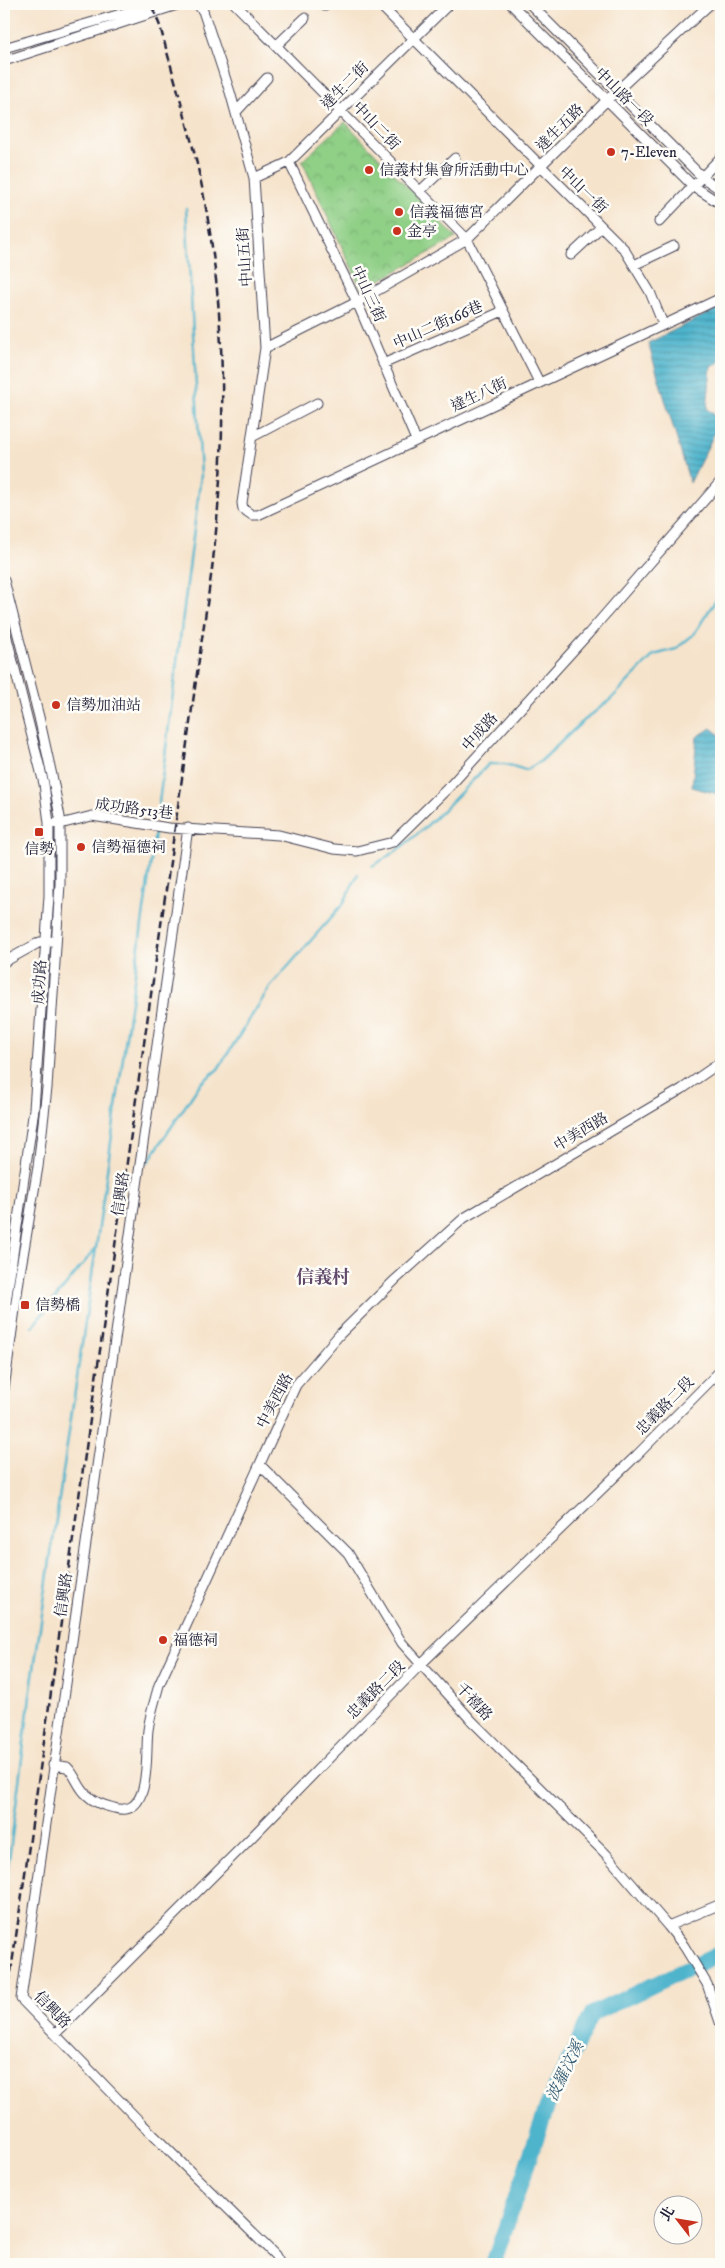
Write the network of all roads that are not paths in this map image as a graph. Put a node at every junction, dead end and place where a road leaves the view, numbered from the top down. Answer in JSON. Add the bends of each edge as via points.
{"nodes":[{"id":1,"x":155,"y":4,"type":"edge"},
{"id":2,"x":180,"y":4,"type":"edge"},
{"id":3,"x":235,"y":4,"type":"edge"},
{"id":4,"x":379,"y":4,"type":"edge"},
{"id":5,"x":449,"y":4,"type":"edge"},
{"id":6,"x":511,"y":4,"type":"edge"},
{"id":7,"x":530,"y":4,"type":"edge"},
{"id":8,"x":710,"y":4,"type":"edge"},
{"id":9,"x":199,"y":5,"type":"edge"},
{"id":10,"x":305,"y":18,"type":"dead end"},
{"id":11,"x":414,"y":38,"type":"junction"},
{"id":12,"x":277,"y":45,"type":"junction"},
{"id":13,"x":4,"y":48,"type":"edge"},
{"id":14,"x":4,"y":61,"type":"edge"},
{"id":15,"x":267,"y":78,"type":"dead end"},
{"id":16,"x":618,"y":91,"type":"junction"},
{"id":17,"x":607,"y":100,"type":"junction"},
{"id":18,"x":341,"y":110,"type":"junction"},
{"id":19,"x":236,"y":112,"type":"junction"},
{"id":20,"x":721,"y":157,"type":"edge"},
{"id":21,"x":455,"y":158,"type":"dead end"},
{"id":22,"x":289,"y":162,"type":"junction"},
{"id":23,"x":540,"y":167,"type":"junction"},
{"id":24,"x":702,"y":177,"type":"junction"},
{"id":25,"x":254,"y":178,"type":"junction"},
{"id":26,"x":694,"y":186,"type":"junction"},
{"id":27,"x":721,"y":190,"type":"edge"},
{"id":28,"x":420,"y":191,"type":"junction"},
{"id":29,"x":721,"y":204,"type":"edge"},
{"id":30,"x":659,"y":222,"type":"dead end"},
{"id":31,"x":600,"y":226,"type":"junction"},
{"id":32,"x":467,"y":239,"type":"junction"},
{"id":33,"x":674,"y":246,"type":"dead end"},
{"id":34,"x":571,"y":255,"type":"dead end"},
{"id":35,"x":634,"y":265,"type":"junction"},
{"id":36,"x":721,"y":298,"type":"edge"},
{"id":37,"x":357,"y":302,"type":"junction"},
{"id":38,"x":504,"y":311,"type":"junction"},
{"id":39,"x":663,"y":324,"type":"junction"},
{"id":40,"x":264,"y":348,"type":"junction"},
{"id":41,"x":384,"y":364,"type":"junction"},
{"id":42,"x":539,"y":382,"type":"junction"},
{"id":43,"x":317,"y":403,"type":"dead end"},
{"id":44,"x":252,"y":437,"type":"junction"},
{"id":45,"x":416,"y":440,"type":"junction"},
{"id":46,"x":721,"y":481,"type":"edge"},
{"id":47,"x":248,"y":514,"type":"joint"},
{"id":48,"x":4,"y":580,"type":"edge"},
{"id":49,"x":4,"y":626,"type":"edge"},
{"id":50,"x":49,"y":823,"type":"junction"},
{"id":51,"x":60,"y":824,"type":"junction"},
{"id":52,"x":188,"y":828,"type":"junction"},
{"id":53,"x":45,"y":941,"type":"junction"},
{"id":54,"x":56,"y":941,"type":"junction"},
{"id":55,"x":4,"y":962,"type":"edge"},
{"id":56,"x":721,"y":1062,"type":"edge"},
{"id":57,"x":4,"y":1316,"type":"edge"},
{"id":58,"x":721,"y":1370,"type":"edge"},
{"id":59,"x":4,"y":1389,"type":"edge"},
{"id":60,"x":260,"y":1465,"type":"junction"},
{"id":61,"x":421,"y":1664,"type":"junction"},
{"id":62,"x":53,"y":1765,"type":"junction"},
{"id":63,"x":721,"y":1904,"type":"edge"},
{"id":64,"x":668,"y":1926,"type":"junction"},
{"id":65,"x":721,"y":2025,"type":"edge"},
{"id":66,"x":55,"y":2034,"type":"junction"},
{"id":67,"x":280,"y":2264,"type":"edge"}],
"edges":[{"from":1,"to":13,"type":"street"},
{"from":2,"to":14,"type":"street"},
{"from":3,"to":12,"type":"street","name":"中山二街"},
{"from":4,"to":11,"type":"street","name":"中山一街"},
{"from":5,"to":11,"type":"street","name":"達生二街"},
{"from":6,"to":17,"type":"street","name":"中山路一段"},
{"from":7,"to":16,"type":"street","name":"中山路一段"},
{"from":8,"to":16,"type":"street","name":"達生五路"},
{"from":9,"to":19,"type":"street","name":"中山五街"},
{"from":10,"to":12,"type":"street"},
{"from":11,"to":18,"type":"street","name":"達生二街"},
{"from":11,"to":23,"type":"street","name":"中山一街"},
{"from":12,"to":18,"type":"street","name":"中山二街"},
{"from":15,"to":19,"type":"street"},
{"from":16,"to":17,"type":"street","name":"達生五路"},
{"from":16,"to":24,"type":"street","name":"中山路一段"},
{"from":17,"to":23,"type":"street","name":"達生五路"},
{"from":17,"to":26,"type":"street","name":"中山路一段"},
{"from":18,"to":22,"type":"street","name":"達生二街"},
{"from":18,"to":28,"type":"street","name":"中山二街"},
{"from":19,"to":25,"type":"street","name":"中山五街"},
{"from":20,"to":24,"type":"street"},
{"from":21,"to":28,"type":"street"},
{"from":22,"to":25,"type":"street","name":"達生二街"},
{"from":22,"to":37,"type":"street","name":"中山三街"},
{"from":23,"to":31,"type":"street","name":"中山一街"},
{"from":23,"to":32,"type":"street","name":"達生五路"},
{"from":24,"to":26,"type":"street"},
{"from":24,"to":27,"type":"street","name":"中山路一段"},
{"from":25,"to":40,"type":"street","name":"中山五街"},
{"from":26,"to":29,"type":"street","name":"中山路一段"},
{"from":26,"to":30,"type":"street"},
{"from":28,"to":32,"type":"street","name":"中山二街"},
{"from":31,"to":34,"type":"street"},
{"from":31,"to":35,"type":"street","name":"中山一街","via":[[624,249]]},
{"from":32,"to":37,"type":"street","name":"達生五路"},
{"from":32,"to":38,"type":"street","name":"中山二街"},
{"from":33,"to":35,"type":"street"},
{"from":35,"to":39,"type":"street","name":"中山一街"},
{"from":36,"to":39,"type":"street","name":"達生八街"},
{"from":37,"to":40,"type":"street","name":"達生五路"},
{"from":37,"to":41,"type":"street","name":"中山三街"},
{"from":38,"to":41,"type":"street","name":"中山二街166巷"},
{"from":38,"to":42,"type":"street","name":"中山二街"},
{"from":39,"to":42,"type":"street","name":"達生八街"},
{"from":40,"to":44,"type":"street","name":"中山五街"},
{"from":41,"to":45,"type":"street","name":"中山三街"},
{"from":42,"to":45,"type":"street","name":"達生八街"},
{"from":43,"to":44,"type":"street"},
{"from":44,"to":47,"type":"street","name":"中山五街","via":[[242,503]]},
{"from":45,"to":47,"type":"street","name":"達生八街","via":[[258,515]]},
{"from":46,"to":52,"type":"street","name":"中成路","via":[[450,786],[393,842],[357,851],[334,849],[279,835]]},
{"from":48,"to":51,"type":"street","name":"成功路","via":[[40,717]]},
{"from":49,"to":50,"type":"street","name":"成功路","via":[[44,784]]},
{"from":50,"to":51,"type":"street","name":"成功路513巷"},
{"from":50,"to":53,"type":"street","name":"成功路"},
{"from":51,"to":52,"type":"street","name":"成功路513巷","via":[[92,816]]},
{"from":51,"to":54,"type":"street","name":"成功路"},
{"from":52,"to":62,"type":"street","name":"信興路"},
{"from":53,"to":54,"type":"street"},
{"from":53,"to":55,"type":"street"},
{"from":53,"to":57,"type":"street","name":"成功路","via":[[34,1110]]},
{"from":54,"to":59,"type":"street","name":"成功路","via":[[47,1088],[38,1167]]},
{"from":56,"to":60,"type":"street","name":"中美西路","via":[[446,1232],[340,1334],[296,1385]]},
{"from":58,"to":61,"type":"street","name":"忠義路二段"},
{"from":60,"to":61,"type":"street","name":"千禧路","via":[[348,1553],[402,1643]]},
{"from":60,"to":62,"type":"street","name":"中美西路","via":[[159,1686],[148,1728],[142,1795],[124,1810],[108,1806],[88,1796],[67,1767]]},
{"from":61,"to":64,"type":"street","name":"千禧路","via":[[472,1721],[606,1854]]},
{"from":61,"to":66,"type":"street","name":"忠義路二段"},
{"from":62,"to":66,"type":"street","name":"信興路","via":[[21,1999]]},
{"from":63,"to":64,"type":"street"},
{"from":64,"to":65,"type":"street","name":"千禧路","via":[[708,1984]]},
{"from":66,"to":67,"type":"street","name":"信興路"}]}
